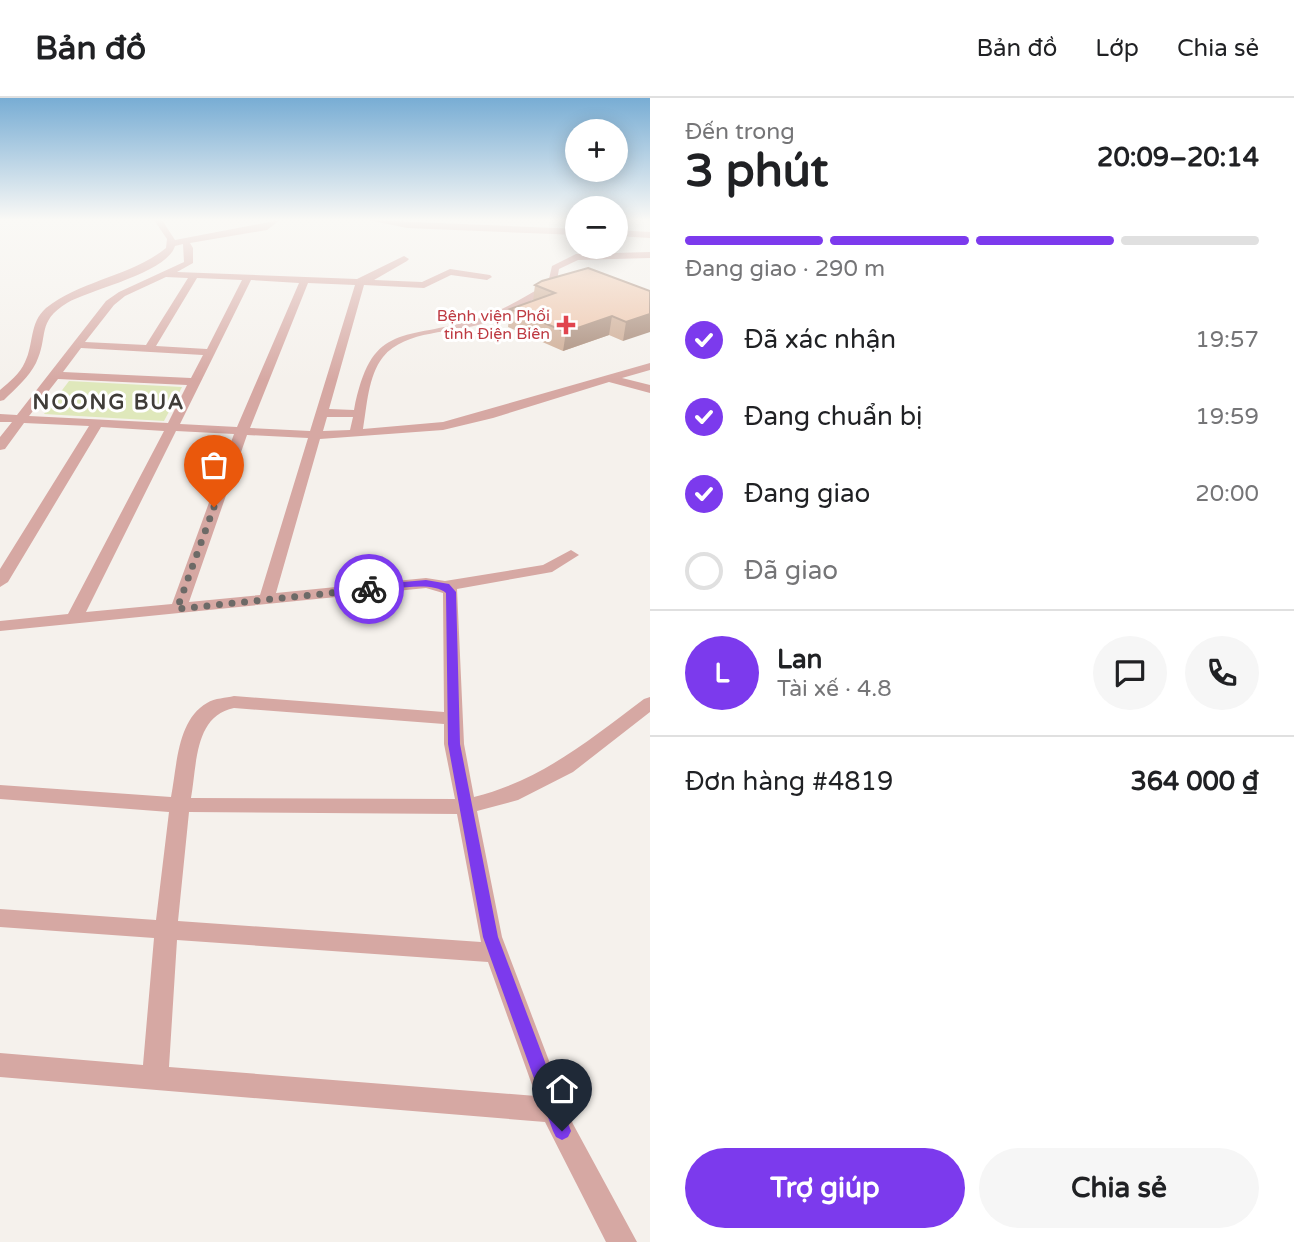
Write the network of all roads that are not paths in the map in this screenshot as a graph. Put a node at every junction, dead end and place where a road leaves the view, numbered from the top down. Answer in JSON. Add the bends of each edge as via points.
{"nodes":[{"id":1,"x":135,"y":273,"type":"edge"},
{"id":2,"x":376,"y":273,"type":"edge"},
{"id":3,"x":447,"y":273,"type":"edge"},
{"id":4,"x":460,"y":273,"type":"edge"},
{"id":5,"x":554,"y":273,"type":"edge"},
{"id":6,"x":165,"y":274,"type":"joint"},
{"id":7,"x":194,"y":275,"type":"junction"},
{"id":8,"x":249,"y":276,"type":"junction"},
{"id":9,"x":487,"y":277,"type":"dead end"},
{"id":10,"x":305,"y":279,"type":"junction"},
{"id":11,"x":364,"y":280,"type":"junction"},
{"id":12,"x":116,"y":285,"type":"junction"},
{"id":13,"x":78,"y":345,"type":"junction"},
{"id":14,"x":149,"y":349,"type":"junction"},
{"id":15,"x":209,"y":352,"type":"junction"},
{"id":16,"x":650,"y":366,"type":"edge"},
{"id":17,"x":55,"y":375,"type":"junction"},
{"id":18,"x":601,"y":381,"type":"junction"},
{"id":19,"x":194,"y":382,"type":"junction"},
{"id":20,"x":650,"y":388,"type":"edge"},
{"id":21,"x":0,"y":397,"type":"edge"},
{"id":22,"x":324,"y":413,"type":"junction"},
{"id":23,"x":360,"y":414,"type":"junction"},
{"id":24,"x":0,"y":418,"type":"edge"},
{"id":25,"x":21,"y":419,"type":"junction"},
{"id":26,"x":97,"y":423,"type":"junction"},
{"id":27,"x":170,"y":427,"type":"junction"},
{"id":28,"x":242,"y":431,"type":"junction"},
{"id":29,"x":356,"y":433,"type":"junction"},
{"id":30,"x":317,"y":435,"type":"junction"},
{"id":31,"x":0,"y":446,"type":"edge"},
{"id":32,"x":571,"y":555,"type":"dead end"},
{"id":33,"x":0,"y":582,"type":"edge"},
{"id":34,"x":445,"y":586,"type":"junction"},
{"id":35,"x":267,"y":601,"type":"junction"},
{"id":36,"x":177,"y":609,"type":"junction"},
{"id":37,"x":74,"y":619,"type":"junction"},
{"id":38,"x":0,"y":626,"type":"edge"},
{"id":39,"x":650,"y":703,"type":"edge"},
{"id":40,"x":454,"y":719,"type":"junction"},
{"id":41,"x":0,"y":792,"type":"edge"},
{"id":42,"x":180,"y":805,"type":"junction"},
{"id":43,"x":466,"y":807,"type":"junction"},
{"id":44,"x":0,"y":918,"type":"edge"},
{"id":45,"x":166,"y":930,"type":"junction"},
{"id":46,"x":496,"y":953,"type":"junction"},
{"id":47,"x":0,"y":1065,"type":"edge"},
{"id":48,"x":155,"y":1079,"type":"junction"},
{"id":49,"x":554,"y":1110,"type":"junction"},
{"id":50,"x":622,"y":1242,"type":"edge"}],
"edges":[{"from":1,"to":12,"type":"street"},
{"from":2,"to":11,"type":"street"},
{"from":3,"to":11,"type":"street","via":[[424,285]]},
{"from":4,"to":9,"type":"street"},
{"from":5,"to":23,"type":"street","via":[[553,284],[503,312],[394,343],[378,355]]},
{"from":6,"to":7,"type":"street"},
{"from":6,"to":12,"type":"street"},
{"from":7,"to":8,"type":"street"},
{"from":7,"to":14,"type":"street"},
{"from":8,"to":10,"type":"street"},
{"from":8,"to":15,"type":"street"},
{"from":10,"to":11,"type":"street"},
{"from":10,"to":28,"type":"street"},
{"from":11,"to":22,"type":"street"},
{"from":12,"to":13,"type":"street","via":[[110,303]]},
{"from":12,"to":21,"type":"street","via":[[47,312],[38,328],[31,363]]},
{"from":13,"to":14,"type":"street"},
{"from":13,"to":17,"type":"street"},
{"from":14,"to":15,"type":"street"},
{"from":15,"to":19,"type":"street"},
{"from":16,"to":18,"type":"street"},
{"from":17,"to":19,"type":"street"},
{"from":17,"to":25,"type":"street"},
{"from":18,"to":20,"type":"street"},
{"from":18,"to":29,"type":"street","via":[[443,426]]},
{"from":19,"to":27,"type":"street"},
{"from":22,"to":23,"type":"street"},
{"from":22,"to":30,"type":"street"},
{"from":23,"to":29,"type":"street"},
{"from":24,"to":25,"type":"street"},
{"from":25,"to":26,"type":"street"},
{"from":25,"to":31,"type":"street"},
{"from":26,"to":27,"type":"street"},
{"from":26,"to":33,"type":"street"},
{"from":27,"to":28,"type":"street"},
{"from":27,"to":37,"type":"street"},
{"from":28,"to":30,"type":"street"},
{"from":28,"to":36,"type":"street"},
{"from":29,"to":30,"type":"street"},
{"from":30,"to":35,"type":"street"},
{"from":32,"to":34,"type":"street","via":[[547,569]]},
{"from":34,"to":35,"type":"street","via":[[400,585]]},
{"from":34,"to":40,"type":"street","via":[[451,592]]},
{"from":35,"to":36,"type":"street"},
{"from":36,"to":37,"type":"street"},
{"from":37,"to":38,"type":"street"},
{"from":39,"to":43,"type":"street","via":[[566,767],[511,795]]},
{"from":40,"to":42,"type":"street","via":[[223,703],[197,725]]},
{"from":40,"to":43,"type":"street"},
{"from":41,"to":42,"type":"street"},
{"from":42,"to":43,"type":"street"},
{"from":42,"to":45,"type":"street"},
{"from":43,"to":46,"type":"street"},
{"from":44,"to":45,"type":"street"},
{"from":45,"to":46,"type":"street"},
{"from":45,"to":48,"type":"street"},
{"from":46,"to":49,"type":"street"},
{"from":47,"to":48,"type":"street"},
{"from":48,"to":49,"type":"street"},
{"from":49,"to":50,"type":"street"}]}
